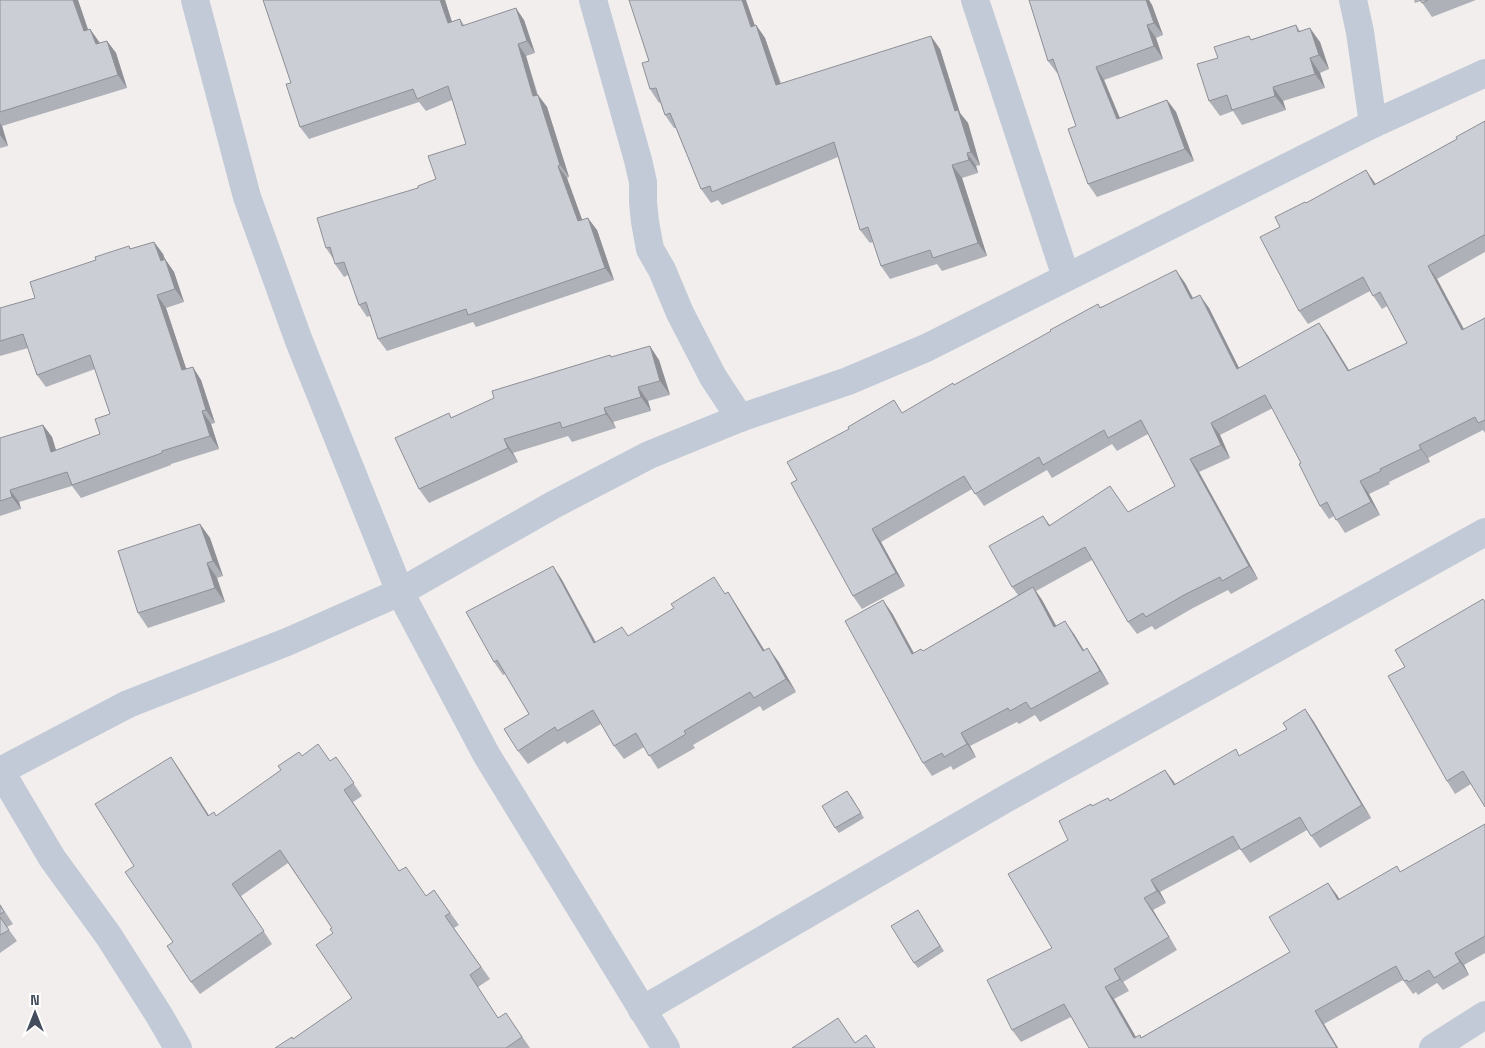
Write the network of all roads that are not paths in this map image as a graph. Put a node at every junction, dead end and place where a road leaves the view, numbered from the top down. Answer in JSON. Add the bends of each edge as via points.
{"nodes":[{"id":1,"x":195,"y":0,"type":"edge"},
{"id":2,"x":593,"y":0,"type":"edge"},
{"id":3,"x":975,"y":0,"type":"edge"},
{"id":4,"x":1353,"y":0,"type":"edge"},
{"id":5,"x":1485,"y":73,"type":"edge"},
{"id":6,"x":1373,"y":124,"type":"junction"},
{"id":7,"x":1066,"y":276,"type":"junction"},
{"id":8,"x":740,"y":418,"type":"junction"},
{"id":9,"x":1485,"y":532,"type":"edge"},
{"id":10,"x":400,"y":592,"type":"junction"},
{"id":11,"x":0,"y":771,"type":"edge"},
{"id":12,"x":642,"y":1010,"type":"junction"},
{"id":13,"x":1482,"y":1024,"type":"edge"},
{"id":14,"x":178,"y":1048,"type":"edge"},
{"id":15,"x":666,"y":1048,"type":"edge"},
{"id":16,"x":1434,"y":1048,"type":"edge"}],
"edges":[{"from":1,"to":10,"type":"street","via":[[248,197],[299,341]]},
{"from":2,"to":8,"type":"street","via":[[638,160],[650,249],[713,377]]},
{"from":3,"to":7,"type":"street"},
{"from":4,"to":6,"type":"street"},
{"from":5,"to":6,"type":"street"},
{"from":6,"to":7,"type":"street"},
{"from":7,"to":8,"type":"street","via":[[917,352],[848,381]]},
{"from":8,"to":10,"type":"street","via":[[649,456],[553,505]]},
{"from":9,"to":12,"type":"street","via":[[1007,798]]},
{"from":10,"to":11,"type":"street","via":[[287,642],[128,704]]},
{"from":10,"to":12,"type":"street","via":[[486,754]]},
{"from":11,"to":14,"type":"street","via":[[52,858],[108,935]]},
{"from":12,"to":15,"type":"street"},
{"from":13,"to":16,"type":"street"}]}
